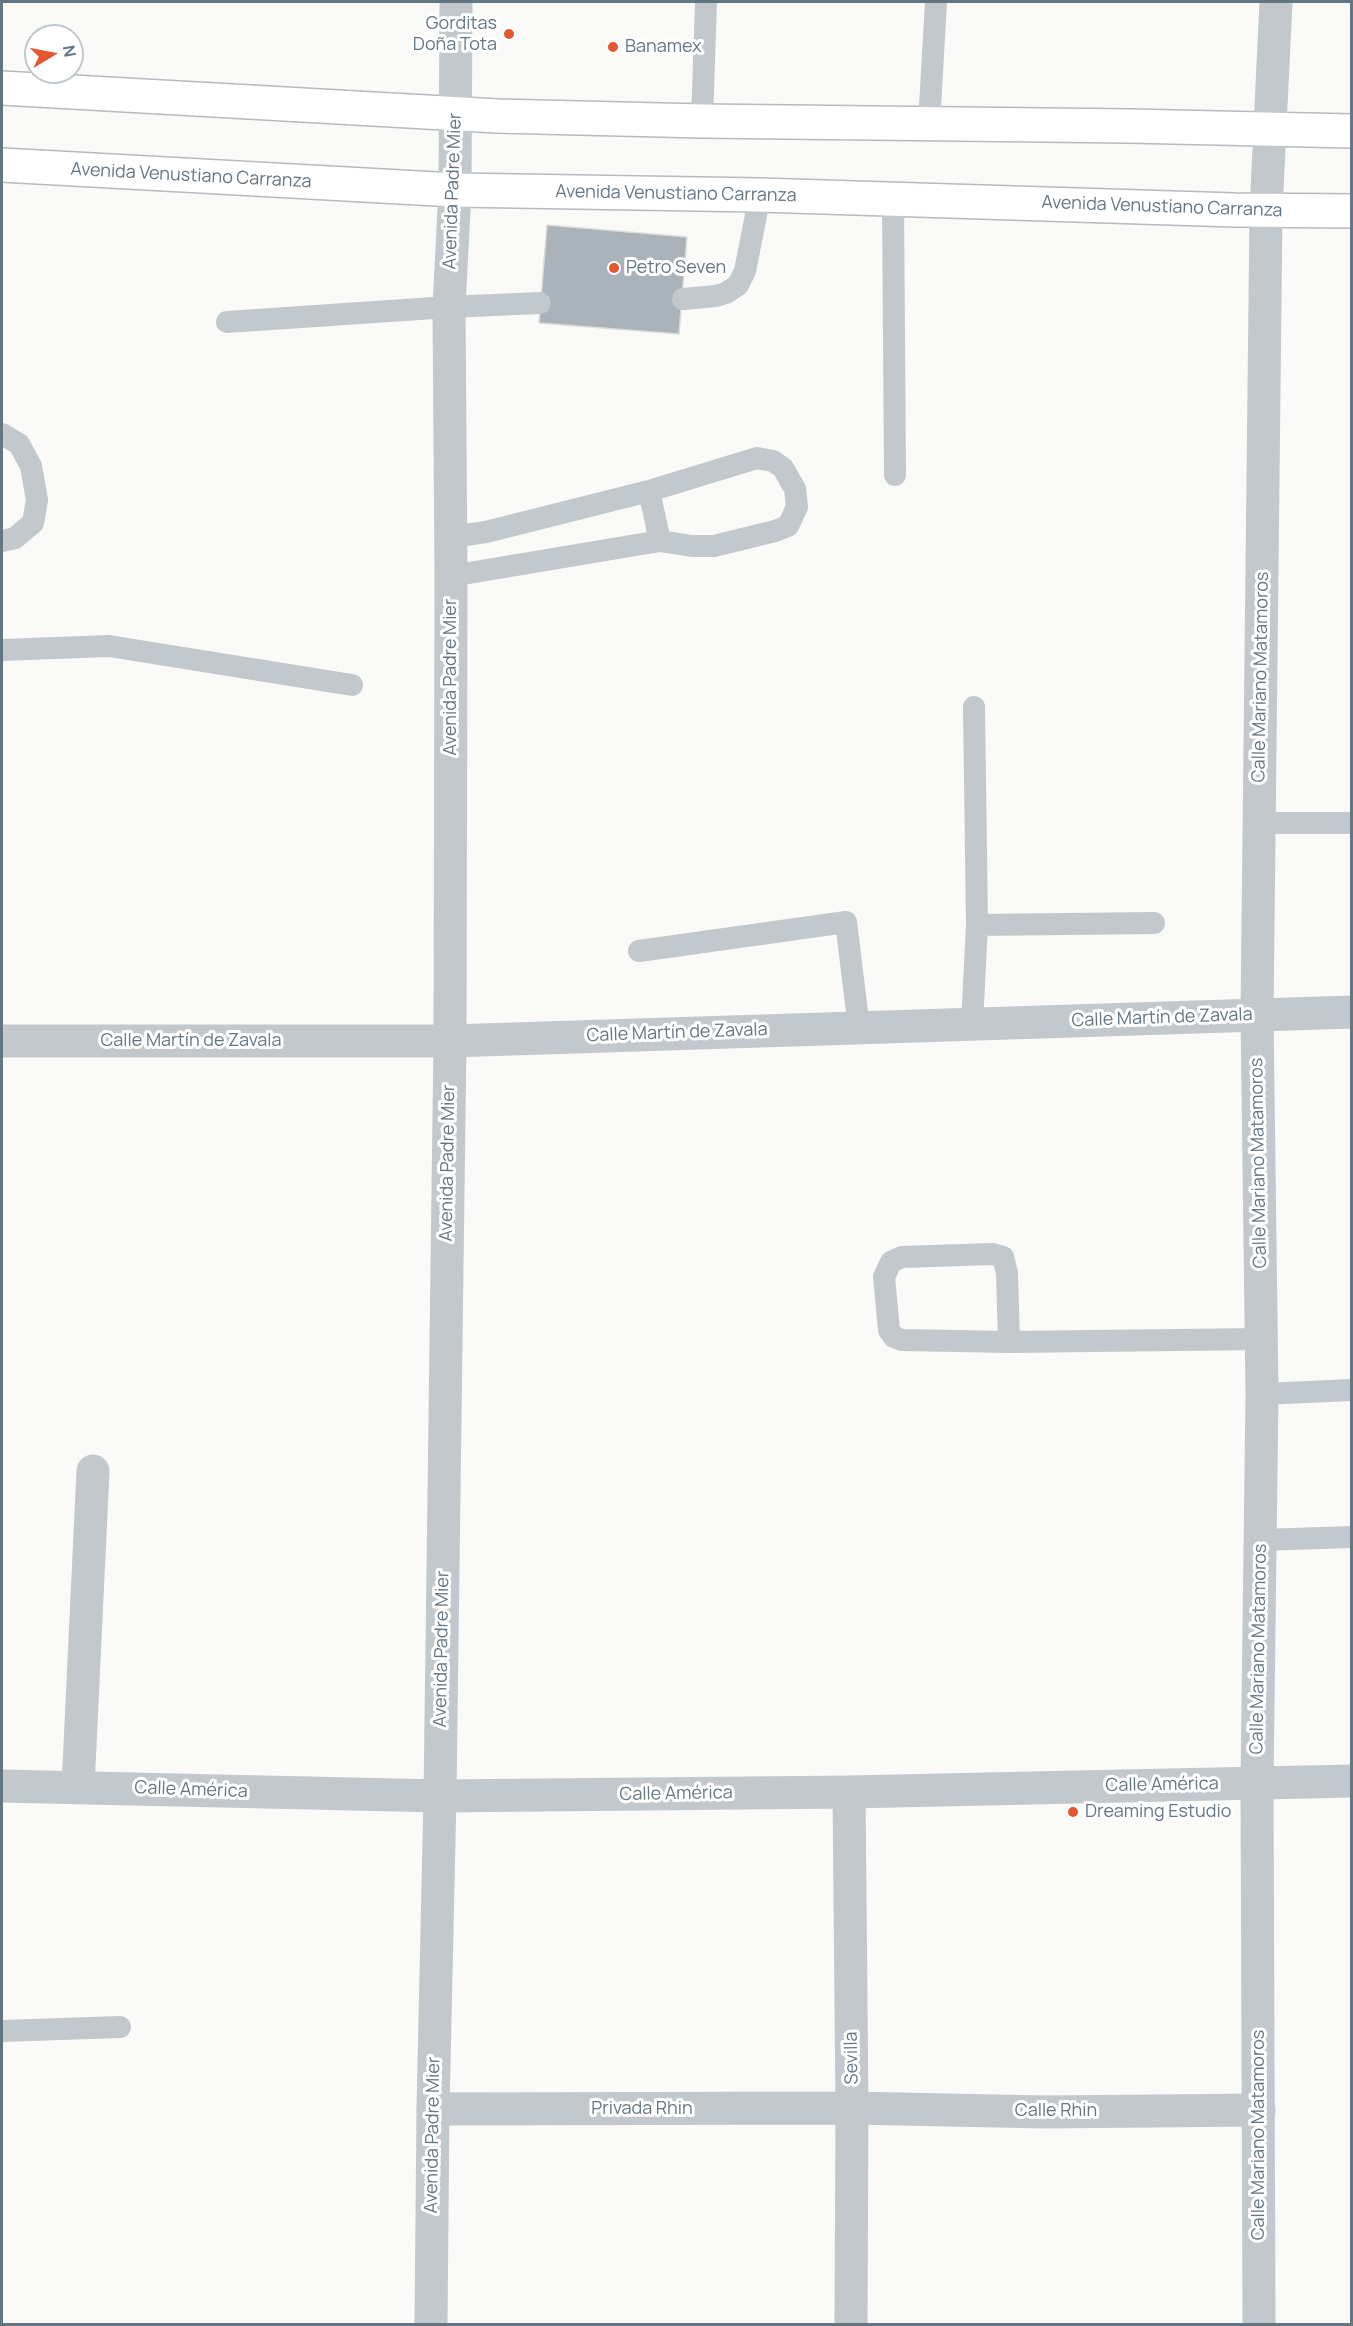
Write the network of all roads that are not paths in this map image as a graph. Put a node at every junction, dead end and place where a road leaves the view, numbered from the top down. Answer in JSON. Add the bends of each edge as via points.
{"nodes":[{"id":1,"x":456,"y":2,"type":"edge"},
{"id":2,"x":706,"y":2,"type":"edge"},
{"id":3,"x":936,"y":2,"type":"edge"},
{"id":4,"x":1276,"y":2,"type":"edge"},
{"id":5,"x":2,"y":88,"type":"edge"},
{"id":6,"x":455,"y":113,"type":"junction"},
{"id":7,"x":702,"y":121,"type":"junction"},
{"id":8,"x":929,"y":124,"type":"junction"},
{"id":9,"x":1268,"y":129,"type":"junction"},
{"id":10,"x":1352,"y":131,"type":"edge"},
{"id":11,"x":2,"y":165,"type":"edge"},
{"id":12,"x":455,"y":190,"type":"junction"},
{"id":13,"x":760,"y":195,"type":"junction"},
{"id":14,"x":892,"y":199,"type":"junction"},
{"id":15,"x":1266,"y":211,"type":"junction"},
{"id":16,"x":1352,"y":211,"type":"edge"},
{"id":17,"x":683,"y":299,"type":"dead end"},
{"id":18,"x":540,"y":303,"type":"dead end"},
{"id":19,"x":448,"y":307,"type":"junction"},
{"id":20,"x":227,"y":322,"type":"dead end"},
{"id":21,"x":2,"y":434,"type":"edge"},
{"id":22,"x":895,"y":475,"type":"dead end"},
{"id":23,"x":649,"y":491,"type":"junction"},
{"id":24,"x":451,"y":537,"type":"junction"},
{"id":25,"x":2,"y":541,"type":"edge"},
{"id":26,"x":660,"y":541,"type":"junction"},
{"id":27,"x":451,"y":576,"type":"junction"},
{"id":28,"x":2,"y":650,"type":"edge"},
{"id":29,"x":352,"y":684,"type":"dead end"},
{"id":30,"x":974,"y":707,"type":"dead end"},
{"id":31,"x":1259,"y":823,"type":"junction"},
{"id":32,"x":1352,"y":823,"type":"edge"},
{"id":33,"x":1154,"y":924,"type":"dead end"},
{"id":34,"x":977,"y":925,"type":"junction"},
{"id":35,"x":639,"y":951,"type":"dead end"},
{"id":36,"x":1352,"y":1012,"type":"edge"},
{"id":37,"x":1257,"y":1014,"type":"junction"},
{"id":38,"x":972,"y":1024,"type":"junction"},
{"id":39,"x":859,"y":1028,"type":"junction"},
{"id":40,"x":2,"y":1041,"type":"edge"},
{"id":41,"x":450,"y":1041,"type":"junction"},
{"id":42,"x":1262,"y":1339,"type":"junction"},
{"id":43,"x":1009,"y":1342,"type":"junction"},
{"id":44,"x":1352,"y":1390,"type":"edge"},
{"id":45,"x":1262,"y":1394,"type":"junction"},
{"id":46,"x":93,"y":1471,"type":"dead end"},
{"id":47,"x":1352,"y":1537,"type":"edge"},
{"id":48,"x":1261,"y":1540,"type":"junction"},
{"id":49,"x":1352,"y":1781,"type":"edge"},
{"id":50,"x":1257,"y":1783,"type":"junction"},
{"id":51,"x":2,"y":1786,"type":"edge"},
{"id":52,"x":78,"y":1787,"type":"junction"},
{"id":53,"x":849,"y":1792,"type":"junction"},
{"id":54,"x":440,"y":1797,"type":"junction"},
{"id":55,"x":120,"y":2026,"type":"dead end"},
{"id":56,"x":2,"y":2031,"type":"edge"},
{"id":57,"x":852,"y":2108,"type":"junction"},
{"id":58,"x":433,"y":2109,"type":"junction"},
{"id":59,"x":1259,"y":2110,"type":"junction"},
{"id":60,"x":432,"y":2325,"type":"edge"},
{"id":61,"x":851,"y":2325,"type":"edge"},
{"id":62,"x":1258,"y":2325,"type":"edge"}],
"edges":[{"from":1,"to":6,"type":"street","name":"Avenida Padre Mier"},
{"from":2,"to":7,"type":"lane"},
{"from":3,"to":8,"type":"lane"},
{"from":4,"to":9,"type":"street","name":"Calle Mariano Matamoros"},
{"from":5,"to":6,"type":"main road"},
{"from":6,"to":7,"type":"main road"},
{"from":6,"to":12,"type":"street","name":"Avenida Padre Mier"},
{"from":7,"to":8,"type":"main road"},
{"from":8,"to":9,"type":"main road"},
{"from":9,"to":10,"type":"main road"},
{"from":9,"to":15,"type":"street","name":"Calle Mariano Matamoros"},
{"from":11,"to":12,"type":"main road","name":"Avenida Venustiano Carranza"},
{"from":12,"to":13,"type":"main road","name":"Avenida Venustiano Carranza"},
{"from":12,"to":19,"type":"street","name":"Avenida Padre Mier"},
{"from":13,"to":14,"type":"main road","name":"Avenida Venustiano Carranza"},
{"from":13,"to":17,"type":"lane","via":[[746,271],[738,285],[716,296]]},
{"from":14,"to":15,"type":"main road","name":"Avenida Venustiano Carranza"},
{"from":14,"to":22,"type":"lane"},
{"from":15,"to":16,"type":"main road","name":"Avenida Venustiano Carranza"},
{"from":15,"to":31,"type":"street","name":"Calle Mariano Matamoros"},
{"from":18,"to":19,"type":"lane"},
{"from":19,"to":20,"type":"lane"},
{"from":19,"to":24,"type":"street","name":"Avenida Padre Mier"},
{"from":21,"to":25,"type":"lane","via":[[19,444],[31,466],[37,500],[33,523],[15,538]]},
{"from":23,"to":24,"type":"lane","via":[[486,532]]},
{"from":23,"to":26,"type":"lane"},
{"from":23,"to":26,"type":"lane","via":[[757,458],[783,468],[795,489],[797,507],[788,525],[775,531],[714,546]]},
{"from":24,"to":27,"type":"street","name":"Avenida Padre Mier"},
{"from":26,"to":27,"type":"lane"},
{"from":27,"to":41,"type":"street","name":"Avenida Padre Mier"},
{"from":28,"to":29,"type":"lane","via":[[109,646]]},
{"from":30,"to":34,"type":"lane"},
{"from":31,"to":32,"type":"lane"},
{"from":31,"to":37,"type":"street","name":"Calle Mariano Matamoros"},
{"from":33,"to":34,"type":"lane"},
{"from":34,"to":38,"type":"lane"},
{"from":35,"to":39,"type":"lane","via":[[846,922]]},
{"from":36,"to":37,"type":"street","name":"Calle Martín de Zavala"},
{"from":37,"to":38,"type":"street","name":"Calle Martín de Zavala"},
{"from":37,"to":42,"type":"street","name":"Calle Mariano Matamoros"},
{"from":38,"to":39,"type":"street","name":"Calle Martín de Zavala"},
{"from":39,"to":41,"type":"street","name":"Calle Martín de Zavala"},
{"from":40,"to":41,"type":"street","name":"Calle Martín de Zavala"},
{"from":41,"to":54,"type":"street","name":"Avenida Padre Mier"},
{"from":42,"to":43,"type":"lane"},
{"from":42,"to":45,"type":"street","name":"Calle Mariano Matamoros"},
{"from":43,"to":43,"type":"lane","via":[[1003,1257],[902,1257],[891,1262],[884,1277],[889,1330],[894,1337]]},
{"from":44,"to":45,"type":"lane"},
{"from":45,"to":48,"type":"street","name":"Calle Mariano Matamoros"},
{"from":46,"to":52,"type":"street"},
{"from":47,"to":48,"type":"lane"},
{"from":48,"to":50,"type":"street","name":"Calle Mariano Matamoros"},
{"from":49,"to":50,"type":"street","name":"Calle América"},
{"from":50,"to":53,"type":"street","name":"Calle América"},
{"from":50,"to":59,"type":"street","name":"Calle Mariano Matamoros"},
{"from":51,"to":52,"type":"street","name":"Calle América"},
{"from":52,"to":54,"type":"street","name":"Calle América"},
{"from":53,"to":54,"type":"street","name":"Calle América"},
{"from":53,"to":57,"type":"street","name":"Sevilla"},
{"from":54,"to":58,"type":"street","name":"Avenida Padre Mier"},
{"from":55,"to":56,"type":"lane"},
{"from":57,"to":58,"type":"street","name":"Privada Rhin"},
{"from":57,"to":59,"type":"street","name":"Calle Rhin","via":[[1045,2112]]},
{"from":57,"to":61,"type":"street","name":"Sevilla"},
{"from":58,"to":60,"type":"street","name":"Avenida Padre Mier"},
{"from":59,"to":62,"type":"street","name":"Calle Mariano Matamoros"}]}
